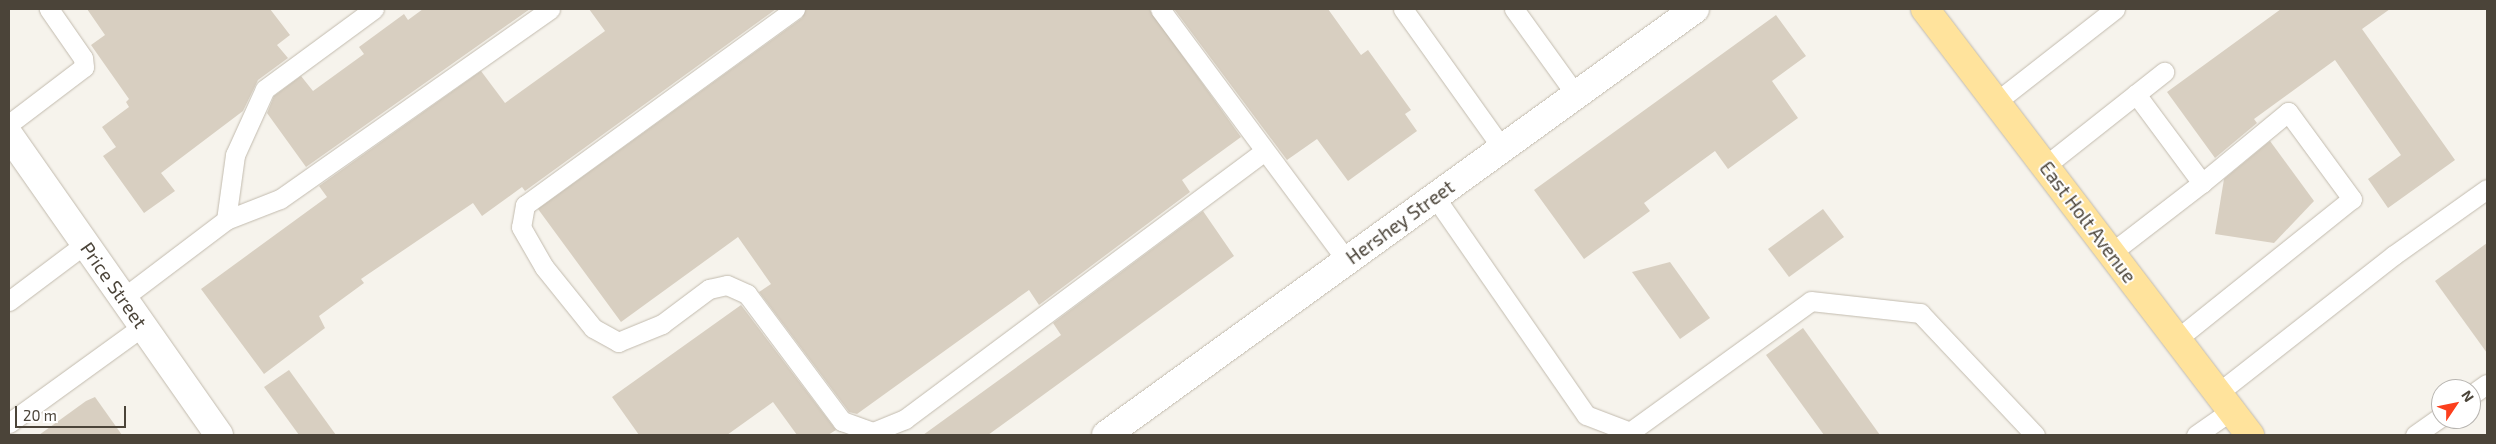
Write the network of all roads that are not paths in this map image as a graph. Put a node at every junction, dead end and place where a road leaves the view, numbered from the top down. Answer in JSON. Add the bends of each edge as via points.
{"nodes":[{"id":1,"x":49,"y":9,"type":"edge"},
{"id":2,"x":374,"y":9,"type":"edge"},
{"id":3,"x":550,"y":9,"type":"edge"},
{"id":4,"x":795,"y":9,"type":"edge"},
{"id":5,"x":1160,"y":9,"type":"edge"},
{"id":6,"x":1403,"y":9,"type":"edge"},
{"id":7,"x":1514,"y":9,"type":"edge"},
{"id":8,"x":1695,"y":9,"type":"edge"},
{"id":9,"x":1925,"y":9,"type":"edge"},
{"id":10,"x":2115,"y":9,"type":"edge"},
{"id":11,"x":2164,"y":72,"type":"dead end"},
{"id":12,"x":2136,"y":94,"type":"junction"},
{"id":13,"x":1576,"y":95,"type":"junction"},
{"id":14,"x":1996,"y":102,"type":"junction"},
{"id":15,"x":9,"y":124,"type":"edge"},
{"id":16,"x":9,"y":135,"type":"edge"},
{"id":17,"x":1502,"y":148,"type":"junction"},
{"id":18,"x":1264,"y":151,"type":"junction"},
{"id":19,"x":2045,"y":166,"type":"junction"},
{"id":20,"x":2202,"y":183,"type":"junction"},
{"id":21,"x":2487,"y":189,"type":"edge"},
{"id":22,"x":1435,"y":197,"type":"junction"},
{"id":23,"x":226,"y":220,"type":"junction"},
{"id":24,"x":85,"y":244,"type":"junction"},
{"id":25,"x":2111,"y":252,"type":"junction"},
{"id":26,"x":1346,"y":261,"type":"junction"},
{"id":27,"x":122,"y":298,"type":"junction"},
{"id":28,"x":9,"y":302,"type":"edge"},
{"id":29,"x":143,"y":326,"type":"junction"},
{"id":30,"x":2177,"y":339,"type":"junction"},
{"id":31,"x":2225,"y":402,"type":"junction"},
{"id":32,"x":9,"y":423,"type":"edge"},
{"id":33,"x":2431,"y":424,"type":"edge"},
{"id":34,"x":1631,"y":434,"type":"edge"},
{"id":35,"x":219,"y":435,"type":"edge"},
{"id":36,"x":1106,"y":435,"type":"edge"},
{"id":37,"x":2035,"y":435,"type":"edge"},
{"id":38,"x":2196,"y":435,"type":"edge"},
{"id":39,"x":2250,"y":435,"type":"edge"},
{"id":40,"x":2415,"y":435,"type":"edge"}],
"edges":[{"from":1,"to":15,"type":"lane","via":[[83,58],[84,67]]},
{"from":2,"to":23,"type":"lane","via":[[265,89],[234,155]]},
{"from":3,"to":23,"type":"lane","via":[[280,199]]},
{"from":4,"to":18,"type":"lane","via":[[525,205],[521,227],[544,266],[593,328],[618,342],[662,324],[709,289],[727,285],[747,294],[842,421],[873,432],[905,418]]},
{"from":5,"to":18,"type":"lane"},
{"from":6,"to":17,"type":"lane"},
{"from":7,"to":13,"type":"lane"},
{"from":8,"to":13,"type":"street","name":"Hershey Street"},
{"from":9,"to":14,"type":"main road","name":"East Holt Avenue"},
{"from":10,"to":14,"type":"lane"},
{"from":11,"to":12,"type":"lane"},
{"from":12,"to":19,"type":"lane"},
{"from":12,"to":20,"type":"lane"},
{"from":13,"to":17,"type":"street","name":"Hershey Street"},
{"from":14,"to":19,"type":"main road","name":"East Holt Avenue"},
{"from":16,"to":24,"type":"street","name":"Price Street"},
{"from":17,"to":22,"type":"street","name":"Hershey Street"},
{"from":18,"to":26,"type":"lane"},
{"from":19,"to":25,"type":"main road","name":"East Holt Avenue"},
{"from":20,"to":25,"type":"lane"},
{"from":20,"to":30,"type":"lane","via":[[2288,112],[2352,199]]},
{"from":21,"to":31,"type":"lane","via":[[2394,255]]},
{"from":22,"to":26,"type":"street","name":"Hershey Street"},
{"from":22,"to":34,"type":"lane","via":[[1586,415]]},
{"from":23,"to":27,"type":"lane"},
{"from":24,"to":27,"type":"street","name":"Price Street"},
{"from":24,"to":28,"type":"lane"},
{"from":25,"to":30,"type":"main road","name":"East Holt Avenue"},
{"from":26,"to":36,"type":"street","name":"Hershey Street"},
{"from":27,"to":29,"type":"street","name":"Price Street"},
{"from":29,"to":32,"type":"lane"},
{"from":29,"to":35,"type":"street","name":"Price Street"},
{"from":30,"to":31,"type":"main road","name":"East Holt Avenue"},
{"from":31,"to":38,"type":"lane"},
{"from":31,"to":39,"type":"main road","name":"East Holt Avenue"},
{"from":33,"to":40,"type":"lane"},
{"from":34,"to":37,"type":"lane","via":[[1811,301],[1920,313]]}]}
